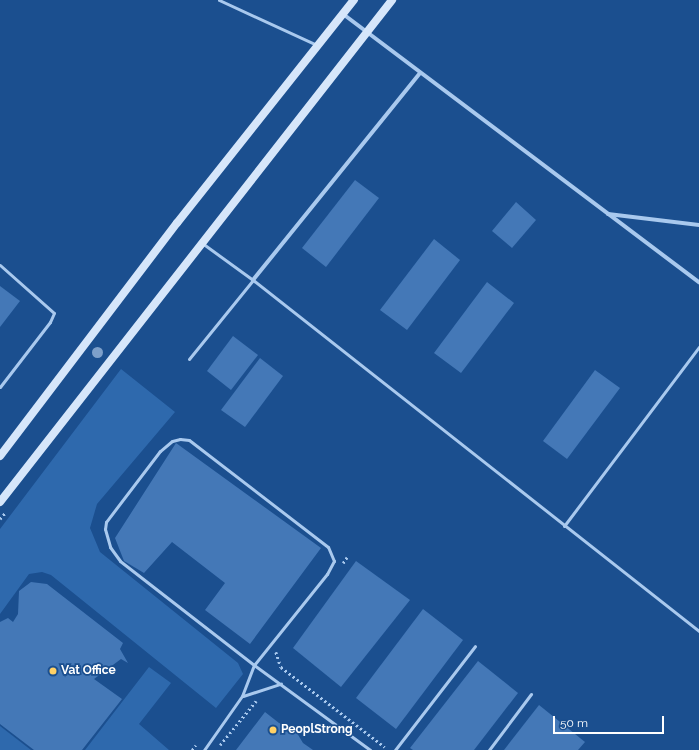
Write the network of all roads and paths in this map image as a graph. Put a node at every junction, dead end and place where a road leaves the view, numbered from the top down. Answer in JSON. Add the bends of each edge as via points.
{"nodes":[{"id":1,"x":219,"y":0,"type":"edge"},
{"id":2,"x":354,"y":0,"type":"edge"},
{"id":3,"x":392,"y":0,"type":"edge"},
{"id":4,"x":343,"y":14,"type":"junction"},
{"id":5,"x":366,"y":33,"type":"junction"},
{"id":6,"x":318,"y":46,"type":"junction"},
{"id":7,"x":420,"y":73,"type":"junction"},
{"id":8,"x":608,"y":214,"type":"junction"},
{"id":9,"x":699,"y":225,"type":"edge"},
{"id":10,"x":202,"y":243,"type":"junction"},
{"id":11,"x":0,"y":265,"type":"edge"},
{"id":12,"x":253,"y":280,"type":"junction"},
{"id":13,"x":699,"y":282,"type":"edge"},
{"id":14,"x":699,"y":347,"type":"edge"},
{"id":15,"x":189,"y":359,"type":"dead end"},
{"id":16,"x":0,"y":387,"type":"edge"},
{"id":17,"x":0,"y":456,"type":"edge"},
{"id":18,"x":0,"y":502,"type":"edge"},
{"id":19,"x":564,"y":526,"type":"junction"},
{"id":20,"x":348,"y":557,"type":"dead end"},
{"id":21,"x":338,"y":570,"type":"dead end"},
{"id":22,"x":699,"y":631,"type":"edge"},
{"id":23,"x":281,"y":646,"type":"dead end"},
{"id":24,"x":475,"y":646,"type":"dead end"},
{"id":25,"x":254,"y":665,"type":"junction"},
{"id":26,"x":281,"y":684,"type":"junction"},
{"id":27,"x":531,"y":694,"type":"dead end"},
{"id":28,"x":242,"y":696,"type":"junction"},
{"id":29,"x":260,"y":697,"type":"dead end"},
{"id":30,"x":385,"y":747,"type":"dead end"},
{"id":31,"x":204,"y":750,"type":"edge"},
{"id":32,"x":216,"y":750,"type":"edge"},
{"id":33,"x":370,"y":750,"type":"edge"},
{"id":34,"x":395,"y":750,"type":"edge"},
{"id":35,"x":489,"y":750,"type":"edge"}],
"edges":[{"from":1,"to":6,"type":"lane"},
{"from":2,"to":4,"type":"main road"},
{"from":3,"to":5,"type":"main road"},
{"from":4,"to":5,"type":"street"},
{"from":4,"to":6,"type":"main road"},
{"from":5,"to":7,"type":"street"},
{"from":5,"to":10,"type":"main road"},
{"from":6,"to":17,"type":"main road","via":[[177,223]]},
{"from":7,"to":8,"type":"street"},
{"from":7,"to":12,"type":"street"},
{"from":8,"to":9,"type":"street"},
{"from":8,"to":13,"type":"street"},
{"from":10,"to":12,"type":"lane"},
{"from":10,"to":18,"type":"main road"},
{"from":11,"to":16,"type":"lane","via":[[54,313],[50,322]]},
{"from":12,"to":15,"type":"lane"},
{"from":12,"to":19,"type":"lane"},
{"from":14,"to":19,"type":"lane"},
{"from":19,"to":22,"type":"lane"},
{"from":20,"to":21,"type":"path"},
{"from":23,"to":30,"type":"path","via":[[276,652],[281,667]]},
{"from":24,"to":34,"type":"lane"},
{"from":25,"to":25,"type":"lane","via":[[120,561],[110,547],[105,529],[106,522],[160,451],[172,441],[189,440],[328,547],[332,554],[334,561],[327,574]]},
{"from":25,"to":26,"type":"lane"},
{"from":25,"to":28,"type":"lane"},
{"from":26,"to":28,"type":"lane"},
{"from":26,"to":33,"type":"lane"},
{"from":27,"to":35,"type":"lane"},
{"from":28,"to":31,"type":"lane"},
{"from":29,"to":32,"type":"path"}]}
